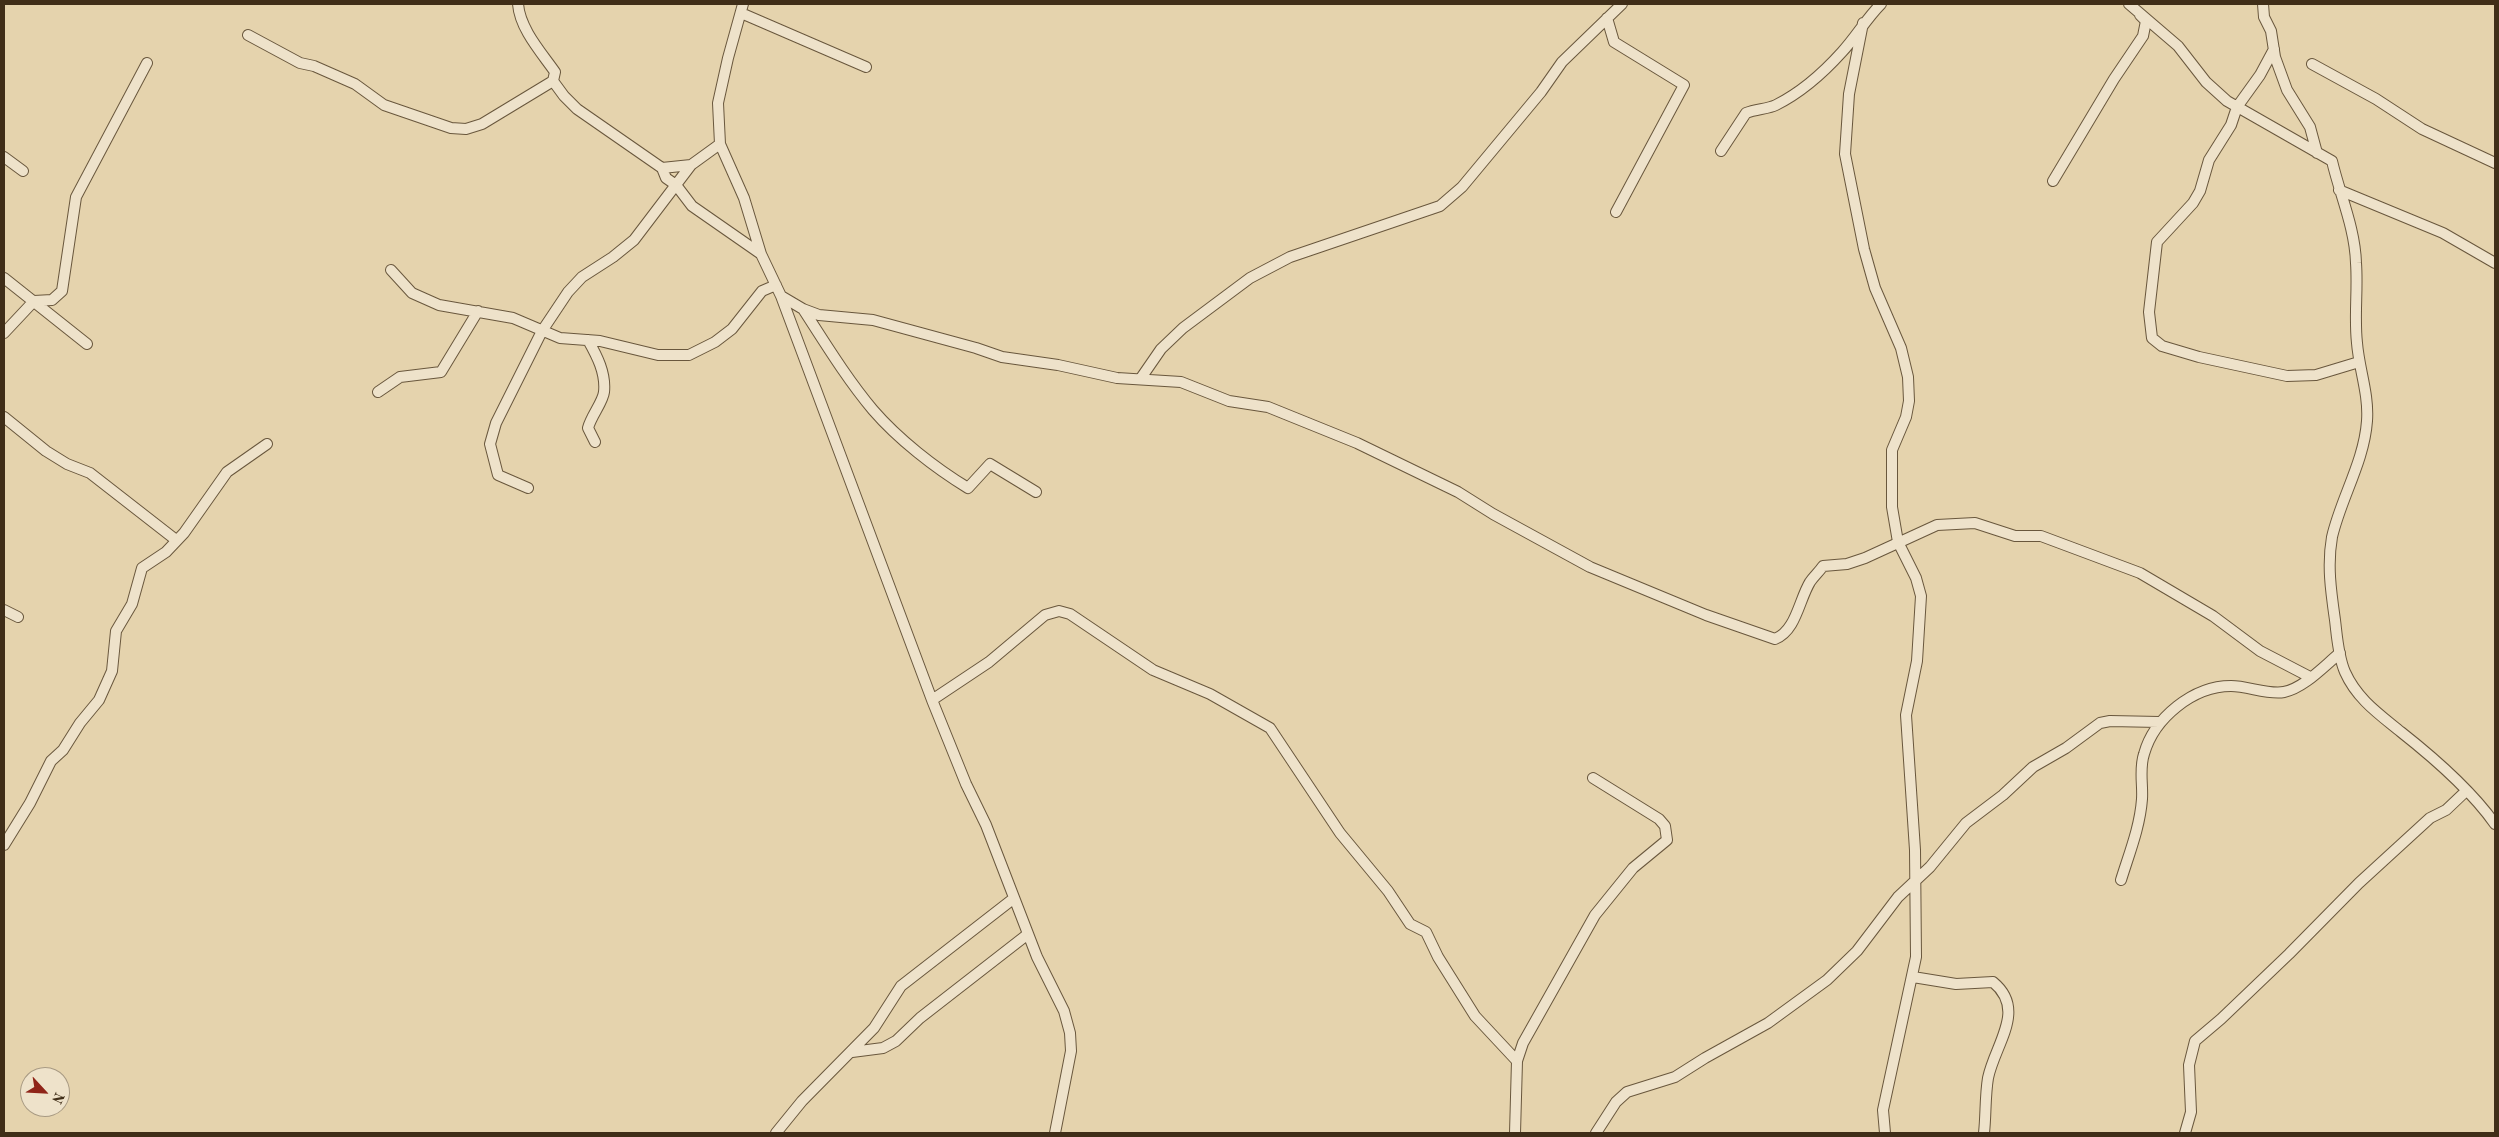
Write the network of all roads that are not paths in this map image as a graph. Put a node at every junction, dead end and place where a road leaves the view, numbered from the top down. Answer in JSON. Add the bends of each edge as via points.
{"nodes":[{"id":1,"x":518,"y":4,"type":"edge"},
{"id":2,"x":1622,"y":4,"type":"edge"},
{"id":3,"x":1880,"y":4,"type":"edge"},
{"id":4,"x":2263,"y":4,"type":"edge"},
{"id":5,"x":2133,"y":7,"type":"edge"},
{"id":6,"x":742,"y":9,"type":"edge"},
{"id":7,"x":1607,"y":18,"type":"junction"},
{"id":8,"x":1863,"y":23,"type":"junction"},
{"id":9,"x":248,"y":35,"type":"dead end"},
{"id":10,"x":2274,"y":50,"type":"junction"},
{"id":11,"x":147,"y":63,"type":"dead end"},
{"id":12,"x":2312,"y":64,"type":"dead end"},
{"id":13,"x":866,"y":67,"type":"dead end"},
{"id":14,"x":553,"y":80,"type":"junction"},
{"id":15,"x":2237,"y":107,"type":"junction"},
{"id":16,"x":720,"y":144,"type":"junction"},
{"id":17,"x":1721,"y":151,"type":"dead end"},
{"id":18,"x":2317,"y":153,"type":"junction"},
{"id":19,"x":4,"y":156,"type":"edge"},
{"id":20,"x":2495,"y":163,"type":"edge"},
{"id":21,"x":692,"y":165,"type":"junction"},
{"id":22,"x":662,"y":168,"type":"junction"},
{"id":23,"x":23,"y":171,"type":"dead end"},
{"id":24,"x":2053,"y":181,"type":"dead end"},
{"id":25,"x":676,"y":185,"type":"junction"},
{"id":26,"x":2339,"y":190,"type":"junction"},
{"id":27,"x":1616,"y":212,"type":"dead end"},
{"id":28,"x":761,"y":254,"type":"junction"},
{"id":29,"x":2495,"y":264,"type":"edge"},
{"id":30,"x":392,"y":270,"type":"dead end"},
{"id":31,"x":4,"y":278,"type":"edge"},
{"id":32,"x":776,"y":285,"type":"junction"},
{"id":33,"x":781,"y":296,"type":"junction"},
{"id":34,"x":34,"y":301,"type":"junction"},
{"id":35,"x":803,"y":309,"type":"junction"},
{"id":36,"x":478,"y":311,"type":"junction"},
{"id":37,"x":542,"y":331,"type":"junction"},
{"id":38,"x":4,"y":333,"type":"edge"},
{"id":39,"x":588,"y":340,"type":"junction"},
{"id":40,"x":87,"y":344,"type":"dead end"},
{"id":41,"x":2358,"y":362,"type":"junction"},
{"id":42,"x":1140,"y":378,"type":"junction"},
{"id":43,"x":378,"y":392,"type":"dead end"},
{"id":44,"x":4,"y":417,"type":"edge"},
{"id":45,"x":595,"y":442,"type":"dead end"},
{"id":46,"x":267,"y":444,"type":"dead end"},
{"id":47,"x":528,"y":488,"type":"dead end"},
{"id":48,"x":1036,"y":492,"type":"dead end"},
{"id":49,"x":176,"y":540,"type":"junction"},
{"id":50,"x":1898,"y":542,"type":"junction"},
{"id":51,"x":4,"y":610,"type":"edge"},
{"id":52,"x":18,"y":617,"type":"dead end"},
{"id":53,"x":2340,"y":653,"type":"junction"},
{"id":54,"x":2310,"y":677,"type":"junction"},
{"id":55,"x":932,"y":700,"type":"junction"},
{"id":56,"x":2159,"y":722,"type":"junction"},
{"id":57,"x":1593,"y":778,"type":"dead end"},
{"id":58,"x":2466,"y":791,"type":"junction"},
{"id":59,"x":2495,"y":824,"type":"edge"},
{"id":60,"x":4,"y":845,"type":"edge"},
{"id":61,"x":1915,"y":880,"type":"junction"},
{"id":62,"x":2121,"y":880,"type":"dead end"},
{"id":63,"x":1013,"y":899,"type":"junction"},
{"id":64,"x":1028,"y":934,"type":"junction"},
{"id":65,"x":1913,"y":977,"type":"junction"},
{"id":66,"x":852,"y":1052,"type":"junction"},
{"id":67,"x":1517,"y":1061,"type":"junction"},
{"id":68,"x":776,"y":1133,"type":"edge"},
{"id":69,"x":1055,"y":1133,"type":"edge"},
{"id":70,"x":1514,"y":1133,"type":"edge"},
{"id":71,"x":1596,"y":1133,"type":"edge"},
{"id":72,"x":1886,"y":1133,"type":"edge"},
{"id":73,"x":1984,"y":1133,"type":"edge"},
{"id":74,"x":2185,"y":1133,"type":"edge"}],
"edges":[{"from":1,"to":14,"type":"street","via":[[530,37],[555,72]]},
{"from":2,"to":7,"type":"street"},
{"from":3,"to":8,"type":"street"},
{"from":4,"to":10,"type":"street"},
{"from":5,"to":15,"type":"street","via":[[2178,46],[2206,82]]},
{"from":5,"to":24,"type":"street","via":[[2146,21],[2143,36]]},
{"from":6,"to":13,"type":"street"},
{"from":6,"to":16,"type":"street","via":[[718,103]]},
{"from":7,"to":27,"type":"street","via":[[1614,42],[1684,85]]},
{"from":7,"to":42,"type":"street","via":[[1562,62],[1462,187],[1440,206],[1290,257],[1250,278],[1182,328],[1161,349]]},
{"from":8,"to":17,"type":"street","via":[[1842,51],[1787,99],[1746,113]]},
{"from":8,"to":50,"type":"street","via":[[1849,94],[1845,154],[1850,189],[1875,288],[1901,348],[1908,377],[1906,417],[1890,463]]},
{"from":9,"to":14,"type":"street","via":[[300,63],[355,84],[384,105],[451,128],[466,129],[482,124]]},
{"from":10,"to":15,"type":"street"},
{"from":10,"to":18,"type":"street","via":[[2287,90],[2310,126]]},
{"from":11,"to":34,"type":"street","via":[[76,197],[62,291],[52,300]]},
{"from":12,"to":20,"type":"street","via":[[2422,129]]},
{"from":14,"to":22,"type":"street","via":[[577,109]]},
{"from":15,"to":18,"type":"street"},
{"from":15,"to":41,"type":"street","via":[[2232,126],[2209,160],[2193,203],[2157,242],[2149,312],[2152,338],[2162,346],[2199,357],[2287,376],[2316,375]]},
{"from":16,"to":21,"type":"street"},
{"from":16,"to":28,"type":"street","via":[[744,198]]},
{"from":18,"to":26,"type":"street","via":[[2332,161]]},
{"from":19,"to":23,"type":"street"},
{"from":21,"to":22,"type":"street"},
{"from":21,"to":25,"type":"street"},
{"from":22,"to":25,"type":"street","via":[[666,178]]},
{"from":25,"to":28,"type":"street","via":[[692,206]]},
{"from":25,"to":37,"type":"street","via":[[634,240],[582,277],[568,292]]},
{"from":26,"to":29,"type":"street","via":[[2443,233]]},
{"from":26,"to":41,"type":"street","via":[[2349,218],[2356,262],[2354,321]]},
{"from":28,"to":32,"type":"street"},
{"from":30,"to":36,"type":"street","via":[[412,293],[439,305]]},
{"from":31,"to":34,"type":"street"},
{"from":32,"to":33,"type":"street"},
{"from":32,"to":39,"type":"street","via":[[762,291],[732,329],[689,355],[658,355]]},
{"from":33,"to":35,"type":"street"},
{"from":33,"to":55,"type":"street"},
{"from":34,"to":38,"type":"street"},
{"from":34,"to":40,"type":"street"},
{"from":35,"to":42,"type":"street","via":[[873,320],[1002,357],[1117,378]]},
{"from":35,"to":48,"type":"street","via":[[874,412],[945,474],[968,488],[990,464]]},
{"from":36,"to":37,"type":"street","via":[[513,318]]},
{"from":36,"to":43,"type":"street","via":[[441,372],[400,377]]},
{"from":37,"to":39,"type":"street","via":[[560,338]]},
{"from":37,"to":47,"type":"street","via":[[502,409],[490,444],[498,474]]},
{"from":39,"to":45,"type":"street","via":[[600,362],[604,393],[588,428]]},
{"from":41,"to":53,"type":"street","via":[[2366,390],[2367,422],[2359,458],[2333,536],[2329,562]]},
{"from":42,"to":50,"type":"street","via":[[1181,382],[1229,401],[1290,414],[1458,492],[1590,567],[1706,615],[1775,639],[1790,626],[1810,582],[1823,566],[1847,564]]},
{"from":44,"to":49,"type":"street","via":[[46,451],[67,464],[90,472]]},
{"from":46,"to":49,"type":"street","via":[[227,472]]},
{"from":49,"to":60,"type":"street","via":[[166,552],[142,568],[132,604],[116,631],[112,671],[99,700],[63,750],[51,761]]},
{"from":50,"to":54,"type":"street","via":[[1937,525],[1961,522],[1975,523],[2015,536],[2052,539],[2140,573],[2213,616],[2260,651]]},
{"from":50,"to":61,"type":"street","via":[[1921,596],[1918,661],[1906,715]]},
{"from":51,"to":52,"type":"street"},
{"from":53,"to":54,"type":"street"},
{"from":53,"to":58,"type":"street","via":[[2344,671],[2359,696]]},
{"from":54,"to":56,"type":"street","via":[[2301,686],[2282,693],[2230,686],[2210,690],[2169,712]]},
{"from":55,"to":63,"type":"street","via":[[986,825]]},
{"from":55,"to":67,"type":"street","via":[[989,662],[1045,615],[1059,611],[1070,614],[1153,670],[1210,694],[1270,728],[1335,825],[1410,924],[1426,932],[1475,1016]]},
{"from":56,"to":61,"type":"street","via":[[2100,723],[2033,767],[1966,823],[1930,867]]},
{"from":56,"to":62,"type":"street","via":[[2143,754],[2139,820]]},
{"from":57,"to":67,"type":"street","via":[[1659,820],[1665,826],[1667,840],[1633,868],[1595,915],[1545,1001]]},
{"from":58,"to":59,"type":"street"},
{"from":58,"to":74,"type":"street","via":[[2446,810],[2430,818],[2359,883],[2248,993],[2194,1041],[2189,1065],[2191,1112]]},
{"from":61,"to":65,"type":"street","via":[[1917,924]]},
{"from":61,"to":71,"type":"street","via":[[1857,951],[1828,980],[1768,1023],[1676,1077],[1627,1092],[1616,1102]]},
{"from":63,"to":64,"type":"street"},
{"from":63,"to":66,"type":"street","via":[[901,986],[874,1028]]},
{"from":64,"to":66,"type":"street","via":[[920,1018],[896,1041],[883,1048]]},
{"from":64,"to":69,"type":"street","via":[[1064,1011],[1070,1033],[1071,1051]]},
{"from":65,"to":72,"type":"street","via":[[1883,1110]]},
{"from":65,"to":73,"type":"street","via":[[1956,984],[1993,982],[2004,991],[2010,1005],[1997,1057],[1988,1078]]},
{"from":66,"to":68,"type":"street","via":[[802,1101]]},
{"from":67,"to":70,"type":"street"}]}
